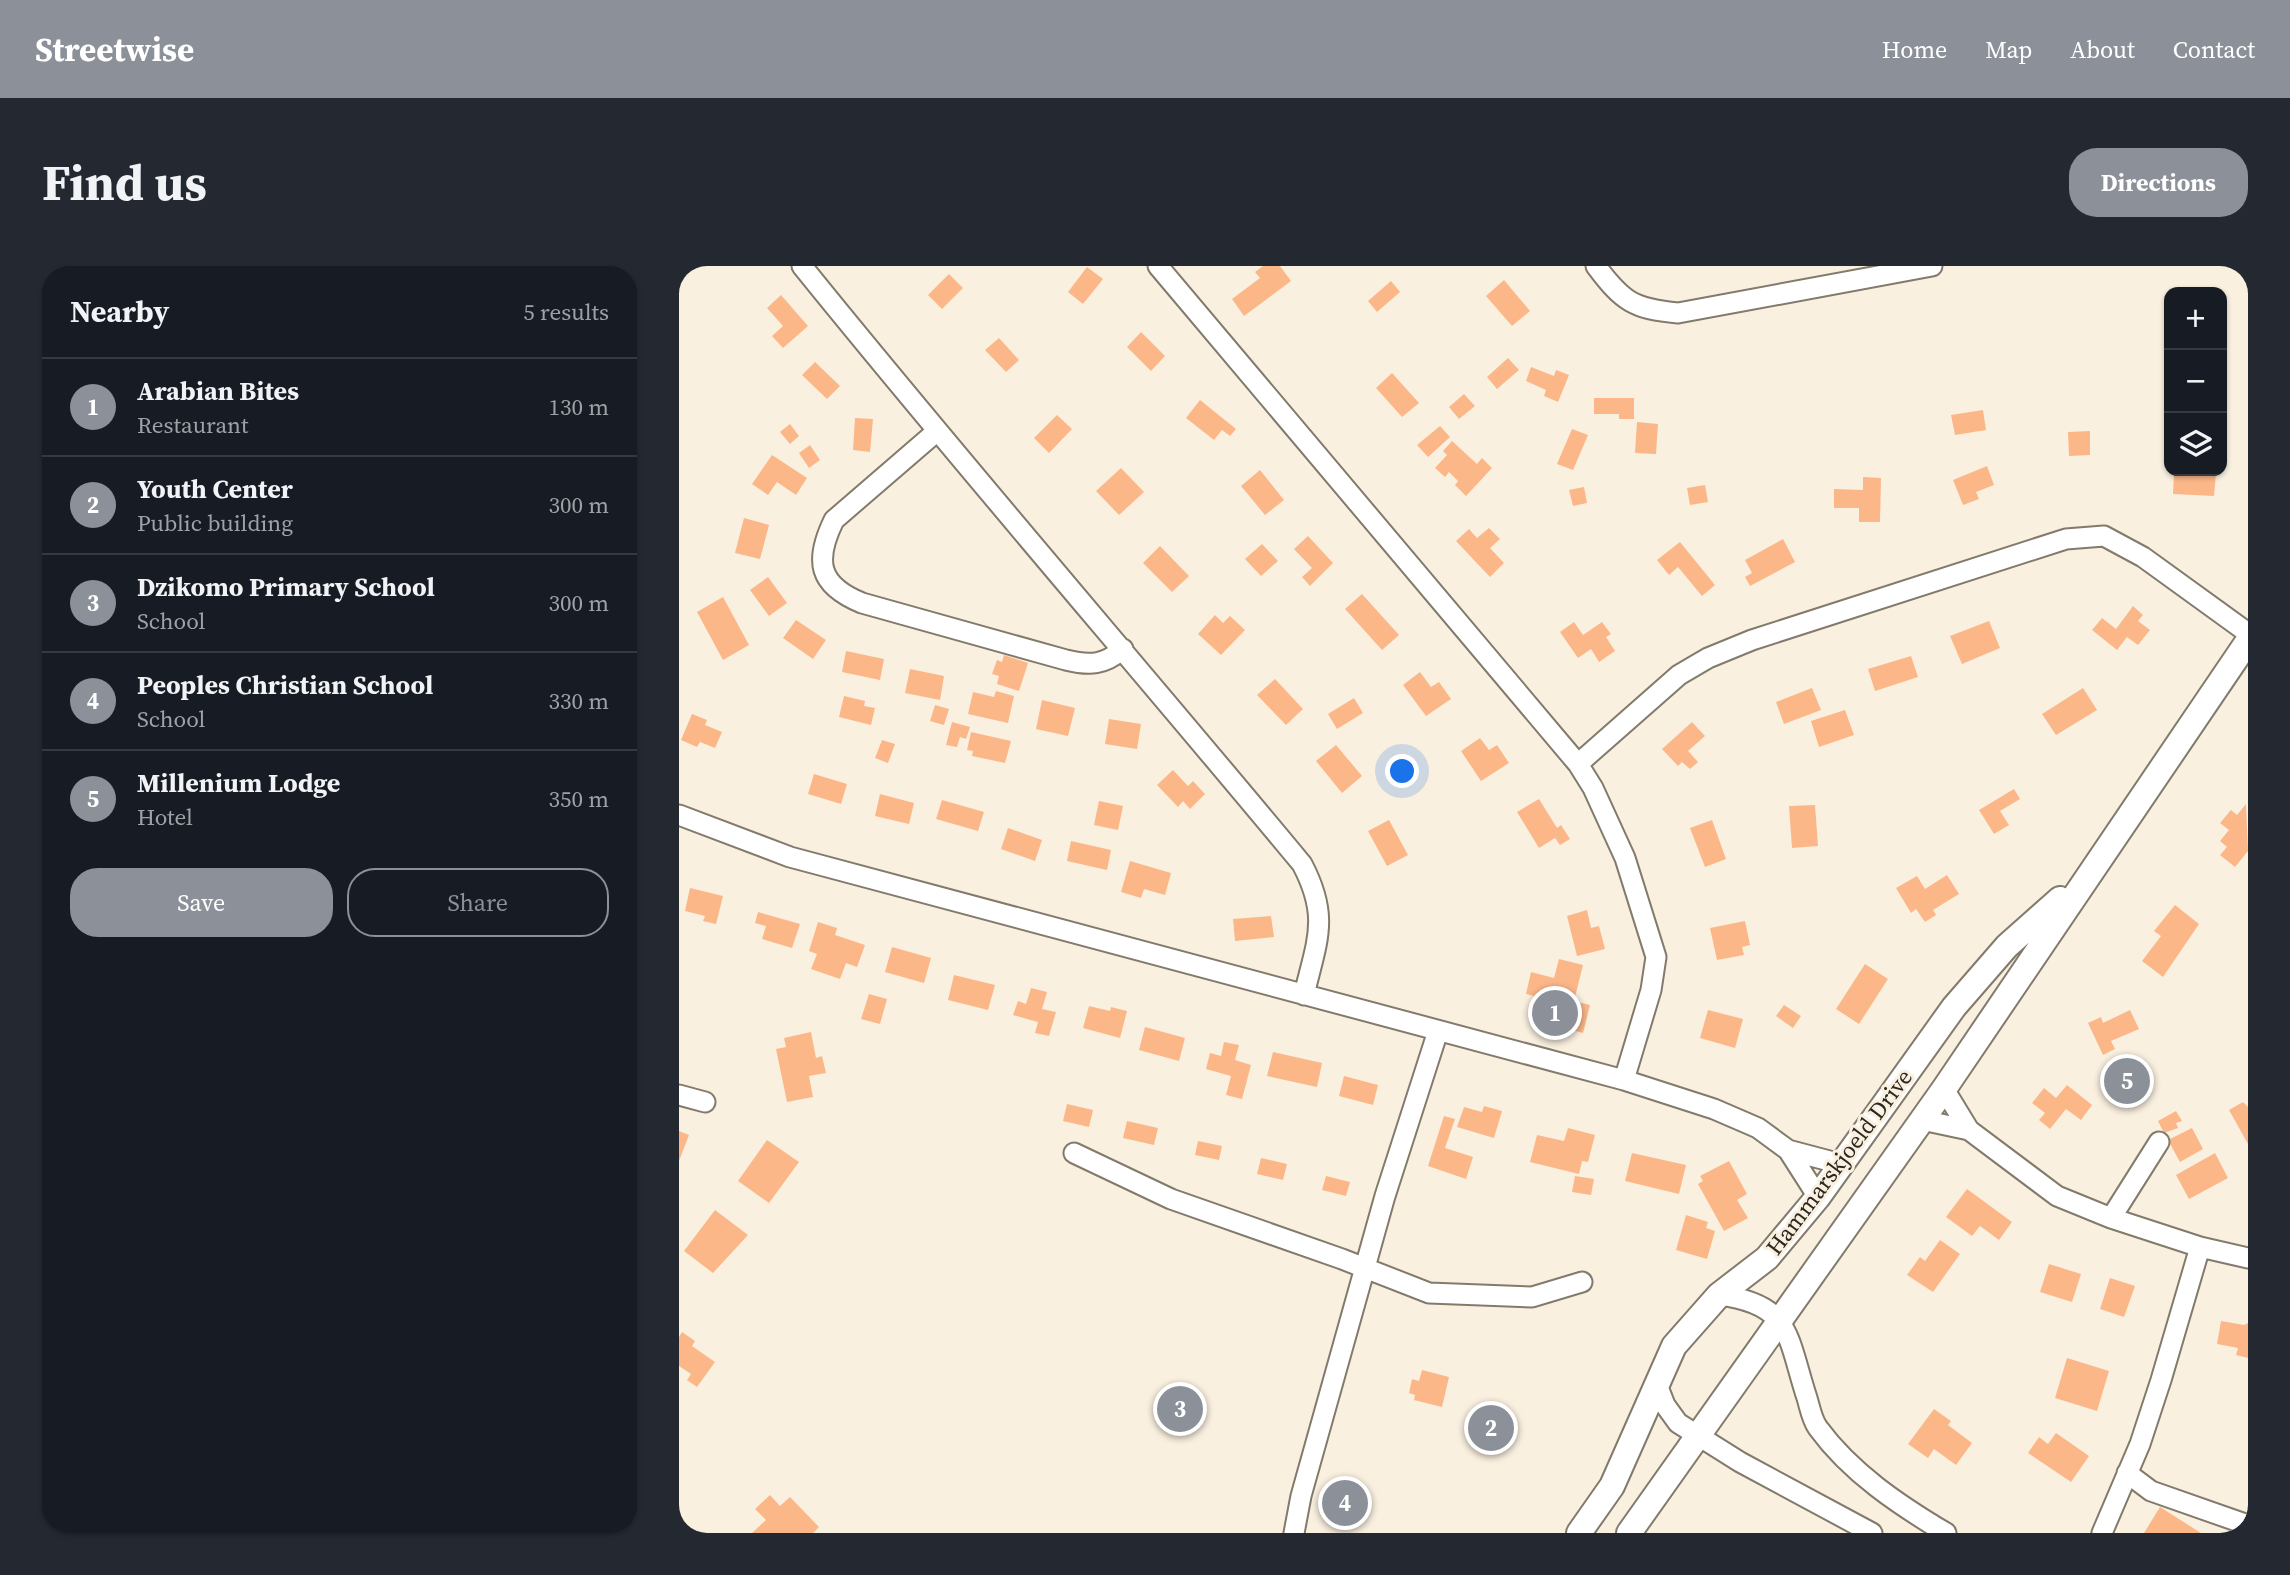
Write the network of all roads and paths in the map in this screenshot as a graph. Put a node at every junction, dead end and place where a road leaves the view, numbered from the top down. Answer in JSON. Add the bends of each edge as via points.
{"nodes":[{"id":1,"x":802,"y":266,"type":"edge"},
{"id":2,"x":1158,"y":266,"type":"edge"},
{"id":3,"x":1596,"y":266,"type":"edge"},
{"id":4,"x":1932,"y":266,"type":"edge"},
{"id":5,"x":936,"y":432,"type":"junction"},
{"id":6,"x":2248,"y":633,"type":"edge"},
{"id":7,"x":2248,"y":641,"type":"edge"},
{"id":8,"x":1123,"y":649,"type":"junction"},
{"id":9,"x":1578,"y":764,"type":"junction"},
{"id":10,"x":679,"y":815,"type":"edge"},
{"id":11,"x":2085,"y":878,"type":"junction"},
{"id":12,"x":1304,"y":995,"type":"junction"},
{"id":13,"x":1438,"y":1031,"type":"junction"},
{"id":14,"x":1937,"y":1031,"type":"junction"},
{"id":15,"x":1971,"y":1049,"type":"junction"},
{"id":16,"x":1625,"y":1080,"type":"junction"},
{"id":17,"x":1944,"y":1089,"type":"junction"},
{"id":18,"x":679,"y":1095,"type":"edge"},
{"id":19,"x":705,"y":1102,"type":"dead end"},
{"id":20,"x":1922,"y":1120,"type":"junction"},
{"id":21,"x":1969,"y":1130,"type":"junction"},
{"id":22,"x":2159,"y":1142,"type":"dead end"},
{"id":23,"x":1788,"y":1150,"type":"junction"},
{"id":24,"x":1074,"y":1153,"type":"dead end"},
{"id":25,"x":1841,"y":1164,"type":"junction"},
{"id":26,"x":1818,"y":1197,"type":"junction"},
{"id":27,"x":2111,"y":1218,"type":"junction"},
{"id":28,"x":2200,"y":1247,"type":"junction"},
{"id":29,"x":2248,"y":1258,"type":"edge"},
{"id":30,"x":1367,"y":1268,"type":"junction"},
{"id":31,"x":1582,"y":1282,"type":"dead end"},
{"id":32,"x":1719,"y":1296,"type":"junction"},
{"id":33,"x":1781,"y":1320,"type":"junction"},
{"id":34,"x":1656,"y":1382,"type":"junction"},
{"id":35,"x":1697,"y":1436,"type":"junction"},
{"id":36,"x":2127,"y":1473,"type":"junction"},
{"id":37,"x":2248,"y":1525,"type":"edge"},
{"id":38,"x":1294,"y":1533,"type":"edge"},
{"id":39,"x":1579,"y":1533,"type":"edge"},
{"id":40,"x":1629,"y":1533,"type":"edge"},
{"id":41,"x":1871,"y":1533,"type":"edge"},
{"id":42,"x":1946,"y":1533,"type":"edge"},
{"id":43,"x":2102,"y":1533,"type":"edge"}],
"edges":[{"from":1,"to":5,"type":"street"},
{"from":2,"to":9,"type":"street"},
{"from":3,"to":4,"type":"street","via":[[1611,286],[1642,310],[1678,313]]},
{"from":5,"to":8,"type":"street"},
{"from":5,"to":8,"type":"street","via":[[834,520],[821,561],[827,580],[841,594],[862,603],[1086,665],[1108,662]]},
{"from":6,"to":9,"type":"street","via":[[2143,557],[2104,536],[2066,539],[1708,658],[1679,675]]},
{"from":7,"to":11,"type":"main road","name":"Hammarskjoeld Drive"},
{"from":8,"to":12,"type":"street","via":[[1302,864],[1319,901],[1320,928]]},
{"from":9,"to":16,"type":"street","via":[[1625,859],[1655,957],[1651,990]]},
{"from":10,"to":12,"type":"street","via":[[790,857]]},
{"from":11,"to":14,"type":"main road","name":"Hammarskjoeld Drive","via":[[2007,946]]},
{"from":11,"to":15,"type":"main road","name":"Hammarskjoeld Drive"},
{"from":12,"to":13,"type":"street"},
{"from":13,"to":16,"type":"street"},
{"from":13,"to":30,"type":"street"},
{"from":14,"to":15,"type":"main road","via":[[1959,1034]]},
{"from":14,"to":25,"type":"main road","name":"Hammarskjoeld Drive"},
{"from":15,"to":17,"type":"main road","name":"Hammarskjoeld Drive"},
{"from":16,"to":23,"type":"street","via":[[1714,1109],[1758,1128]]},
{"from":17,"to":20,"type":"main road","name":"Hammarskjoeld Drive"},
{"from":17,"to":21,"type":"street"},
{"from":18,"to":19,"type":"street"},
{"from":20,"to":21,"type":"street"},
{"from":20,"to":33,"type":"main road","name":"Hammarskjoeld Drive"},
{"from":21,"to":27,"type":"street","via":[[2057,1196]]},
{"from":22,"to":27,"type":"street"},
{"from":23,"to":25,"type":"street"},
{"from":23,"to":26,"type":"street"},
{"from":24,"to":30,"type":"street","via":[[1171,1199]]},
{"from":25,"to":26,"type":"main road","name":"Hammarskjoeld Drive"},
{"from":26,"to":32,"type":"main road","name":"Hammarskjoeld Drive","via":[[1767,1258]]},
{"from":27,"to":28,"type":"street"},
{"from":28,"to":29,"type":"street"},
{"from":28,"to":36,"type":"street","via":[[2161,1380]]},
{"from":30,"to":31,"type":"street","via":[[1429,1293],[1471,1297],[1532,1297]]},
{"from":30,"to":38,"type":"street"},
{"from":32,"to":33,"type":"street","via":[[1741,1298]]},
{"from":32,"to":34,"type":"main road","name":"Hammarskjoeld Drive","via":[[1674,1346]]},
{"from":33,"to":35,"type":"main road","name":"Hammarskjoeld Drive"},
{"from":33,"to":42,"type":"street","via":[[1816,1426],[1855,1471]]},
{"from":34,"to":35,"type":"street","via":[[1678,1423]]},
{"from":34,"to":39,"type":"main road","name":"Hammarskjoeld Drive","via":[[1612,1486]]},
{"from":35,"to":40,"type":"main road","name":"Hammarskjoeld Drive"},
{"from":35,"to":41,"type":"street"},
{"from":36,"to":37,"type":"street","via":[[2151,1491]]},
{"from":36,"to":43,"type":"street"}]}
